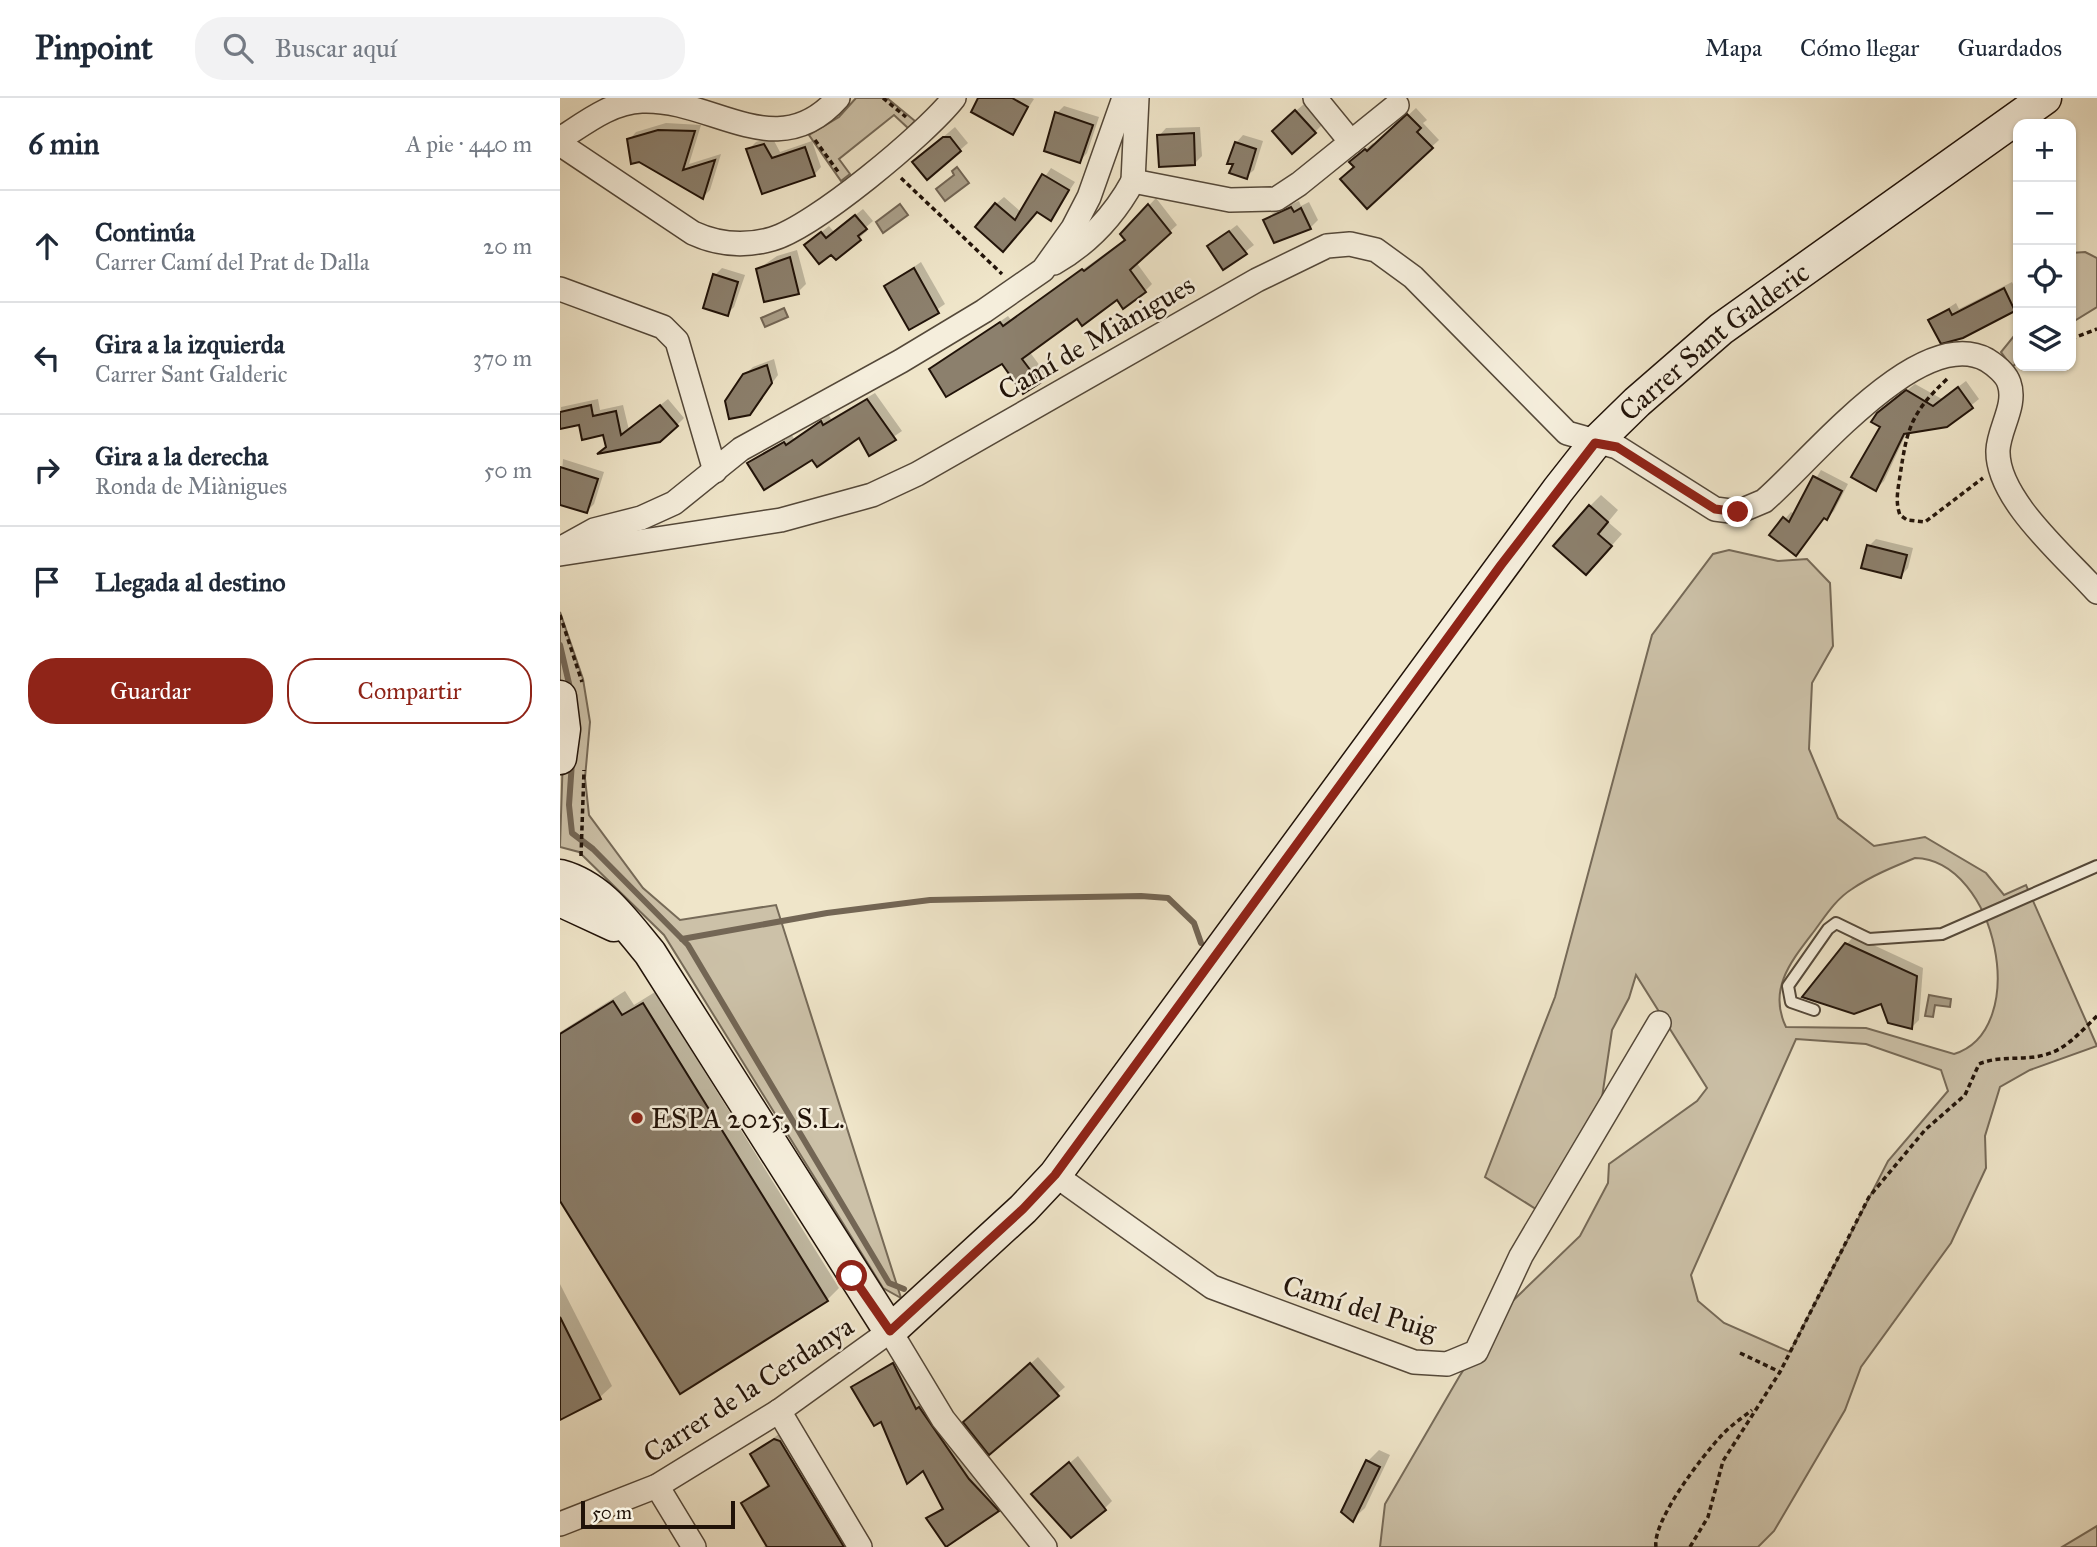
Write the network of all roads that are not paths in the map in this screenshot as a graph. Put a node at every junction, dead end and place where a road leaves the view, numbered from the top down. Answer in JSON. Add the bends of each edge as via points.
{"nodes":[{"id":1,"x":838,"y":98,"type":"edge"},
{"id":2,"x":954,"y":98,"type":"edge"},
{"id":3,"x":1124,"y":98,"type":"edge"},
{"id":4,"x":1137,"y":98,"type":"edge"},
{"id":5,"x":1315,"y":98,"type":"edge"},
{"id":6,"x":2045,"y":98,"type":"edge"},
{"id":7,"x":1397,"y":106,"type":"dead end"},
{"id":8,"x":560,"y":142,"type":"edge"},
{"id":9,"x":1351,"y":142,"type":"junction"},
{"id":10,"x":1133,"y":181,"type":"junction"},
{"id":11,"x":1043,"y":270,"type":"junction"},
{"id":12,"x":560,"y":289,"type":"edge"},
{"id":13,"x":1606,"y":445,"type":"junction"},
{"id":14,"x":715,"y":471,"type":"junction"},
{"id":15,"x":560,"y":552,"type":"edge"},
{"id":16,"x":2097,"y":592,"type":"edge"},
{"id":17,"x":560,"y":696,"type":"edge"},
{"id":18,"x":560,"y":758,"type":"edge"},
{"id":19,"x":2097,"y":866,"type":"edge"},
{"id":20,"x":568,"y":879,"type":"edge"},
{"id":21,"x":1814,"y":1010,"type":"dead end"},
{"id":22,"x":1659,"y":1023,"type":"dead end"},
{"id":23,"x":1055,"y":1175,"type":"junction"},
{"id":24,"x":890,"y":1331,"type":"junction"},
{"id":25,"x":779,"y":1411,"type":"junction"},
{"id":26,"x":657,"y":1486,"type":"junction"},
{"id":27,"x":560,"y":1524,"type":"edge"},
{"id":28,"x":694,"y":1547,"type":"edge"},
{"id":29,"x":860,"y":1547,"type":"edge"},
{"id":30,"x":1045,"y":1547,"type":"edge"}],
"edges":[{"from":1,"to":8,"type":"street","via":[[805,125],[776,131],[642,101],[605,111]]},
{"from":2,"to":8,"type":"street","via":[[922,132],[792,231],[745,244],[720,243],[669,220]]},
{"from":3,"to":11,"type":"street","via":[[1089,197]]},
{"from":4,"to":10,"type":"street"},
{"from":5,"to":9,"type":"street"},
{"from":6,"to":13,"type":"street","name":"Carrer Sant Galderic","via":[[1721,330],[1676,366]]},
{"from":7,"to":9,"type":"street"},
{"from":9,"to":10,"type":"street","via":[[1276,199],[1230,200]]},
{"from":10,"to":11,"type":"street","via":[[1094,235]]},
{"from":11,"to":14,"type":"street","via":[[901,361],[741,449]]},
{"from":12,"to":14,"type":"street","via":[[663,327],[677,341]]},
{"from":13,"to":15,"type":"street","name":"Camí de Miànigues","via":[[1567,433],[1393,261],[1362,246],[1340,243],[1312,251],[1257,280],[917,474],[872,495],[749,527]]},
{"from":13,"to":16,"type":"street","name":"Camí de Miànigues","via":[[1715,509],[1751,509],[1901,377],[1939,359],[1970,354],[1989,361],[2009,381],[2000,465],[2011,494]]},
{"from":13,"to":23,"type":"street","name":"Carrer Sant Galderic","via":[[1501,565]]},
{"from":14,"to":15,"type":"street","via":[[674,503],[641,518],[594,530]]},
{"from":17,"to":18,"type":"street","via":[[564,729]]},
{"from":19,"to":21,"type":"lane","via":[[1942,934],[1869,939],[1836,923],[1788,986],[1791,1002]]},
{"from":20,"to":24,"type":"street","via":[[584,909],[634,934],[650,953]]},
{"from":22,"to":23,"type":"street","name":"Camí del Puig","via":[[1521,1256],[1476,1352],[1447,1364],[1414,1362],[1212,1287]]},
{"from":23,"to":24,"type":"street","name":"Carrer Sant Galderic"},
{"from":24,"to":25,"type":"street","name":"Carrer de la Cerdanya"},
{"from":24,"to":30,"type":"street","via":[[943,1419]]},
{"from":25,"to":26,"type":"street","name":"Carrer de la Cerdanya"},
{"from":25,"to":29,"type":"street"},
{"from":26,"to":27,"type":"street","name":"Carrer de la Cerdanya"},
{"from":26,"to":28,"type":"street"}]}
